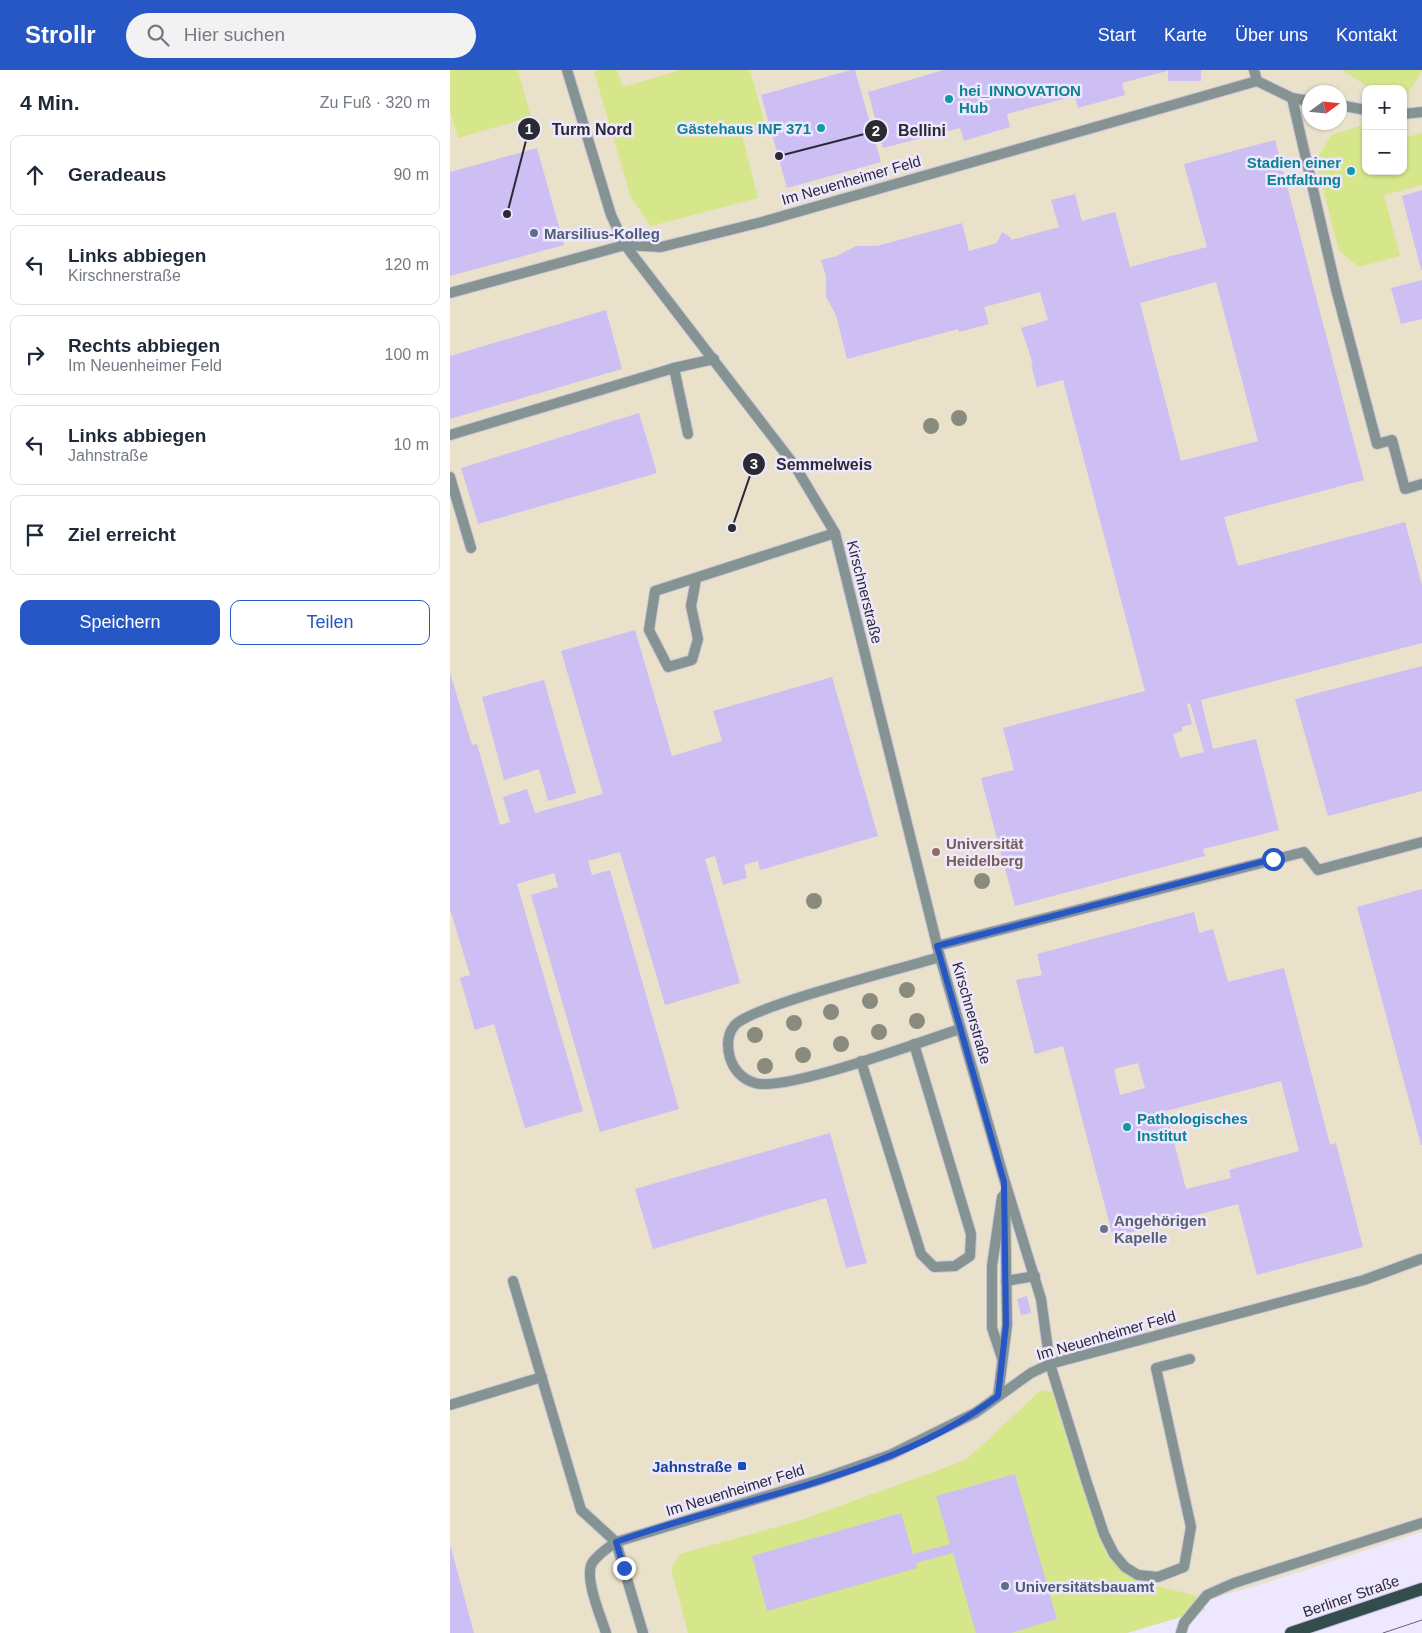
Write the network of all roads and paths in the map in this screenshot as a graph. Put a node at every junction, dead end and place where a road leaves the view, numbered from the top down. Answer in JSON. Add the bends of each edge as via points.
{"nodes":[{"id":1,"x":1254,"y":70,"type":"edge"},
{"id":2,"x":569,"y":71,"type":"edge"},
{"id":3,"x":1257,"y":81,"type":"junction"},
{"id":4,"x":1292,"y":98,"type":"junction"},
{"id":5,"x":1302,"y":100,"type":"edge"},
{"id":6,"x":1347,"y":106,"type":"edge"},
{"id":7,"x":1362,"y":109,"type":"edge"},
{"id":8,"x":1422,"y":112,"type":"edge"},
{"id":9,"x":1407,"y":114,"type":"edge"},
{"id":10,"x":625,"y":245,"type":"junction"},
{"id":11,"x":450,"y":293,"type":"edge"},
{"id":12,"x":714,"y":359,"type":"junction"},
{"id":13,"x":674,"y":368,"type":"junction"},
{"id":14,"x":688,"y":434,"type":"dead end"},
{"id":15,"x":450,"y":435,"type":"edge"},
{"id":16,"x":450,"y":477,"type":"edge"},
{"id":17,"x":1422,"y":484,"type":"edge"},
{"id":18,"x":835,"y":533,"type":"junction"},
{"id":19,"x":471,"y":548,"type":"dead end"},
{"id":20,"x":696,"y":579,"type":"junction"},
{"id":21,"x":1422,"y":842,"type":"edge"},
{"id":22,"x":937,"y":946,"type":"junction"},
{"id":23,"x":940,"y":957,"type":"junction"},
{"id":24,"x":960,"y":1029,"type":"junction"},
{"id":25,"x":914,"y":1044,"type":"junction"},
{"id":26,"x":861,"y":1061,"type":"junction"},
{"id":27,"x":1004,"y":1182,"type":"junction"},
{"id":28,"x":1421,"y":1259,"type":"edge"},
{"id":29,"x":1035,"y":1276,"type":"junction"},
{"id":30,"x":513,"y":1281,"type":"dead end"},
{"id":31,"x":1006,"y":1281,"type":"junction"},
{"id":32,"x":1002,"y":1358,"type":"junction"},
{"id":33,"x":1190,"y":1359,"type":"dead end"},
{"id":34,"x":1050,"y":1364,"type":"junction"},
{"id":35,"x":542,"y":1377,"type":"junction"},
{"id":36,"x":998,"y":1396,"type":"junction"},
{"id":37,"x":450,"y":1405,"type":"edge"},
{"id":38,"x":1422,"y":1523,"type":"edge"},
{"id":39,"x":616,"y":1542,"type":"junction"},
{"id":40,"x":1422,"y":1589,"type":"edge"},
{"id":41,"x":606,"y":1633,"type":"edge"},
{"id":42,"x":643,"y":1633,"type":"edge"},
{"id":43,"x":1181,"y":1633,"type":"edge"},
{"id":44,"x":1291,"y":1633,"type":"edge"}],
"edges":[{"from":1,"to":3,"type":"street"},
{"from":2,"to":10,"type":"street","name":"Kirschnerstraße","via":[[611,215]]},
{"from":3,"to":4,"type":"street"},
{"from":3,"to":10,"type":"street","name":"Im Neuenheimer Feld","via":[[762,222],[661,247]]},
{"from":4,"to":5,"type":"street"},
{"from":4,"to":17,"type":"street","via":[[1336,289],[1378,444],[1392,440],[1405,489]]},
{"from":6,"to":7,"type":"street"},
{"from":8,"to":9,"type":"street"},
{"from":10,"to":11,"type":"street","name":"Im Neuenheimer Feld"},
{"from":10,"to":12,"type":"street","name":"Kirschnerstraße"},
{"from":12,"to":13,"type":"street"},
{"from":12,"to":18,"type":"street","name":"Kirschnerstraße","via":[[795,466]]},
{"from":13,"to":14,"type":"street"},
{"from":13,"to":15,"type":"street"},
{"from":16,"to":19,"type":"street"},
{"from":18,"to":20,"type":"street"},
{"from":18,"to":22,"type":"street","name":"Kirschnerstraße"},
{"from":20,"to":20,"type":"street","via":[[655,591],[649,630],[668,667],[692,660],[698,639],[692,606]]},
{"from":21,"to":22,"type":"street","via":[[1318,870],[1304,852]]},
{"from":22,"to":23,"type":"street","name":"Kirschnerstraße"},
{"from":23,"to":24,"type":"street","name":"Kirschnerstraße"},
{"from":23,"to":26,"type":"street","via":[[790,1001],[751,1016],[735,1025],[727,1047],[735,1070],[756,1084],[797,1079]]},
{"from":24,"to":25,"type":"street"},
{"from":24,"to":27,"type":"street","name":"Kirschnerstraße"},
{"from":25,"to":26,"type":"street"},
{"from":25,"to":26,"type":"street","via":[[971,1234],[970,1256],[955,1266],[934,1267],[922,1254]]},
{"from":27,"to":29,"type":"street","name":"Kirschnerstraße"},
{"from":27,"to":31,"type":"street","name":"Kirschnerstraße"},
{"from":27,"to":32,"type":"street","via":[[992,1266],[992,1328]]},
{"from":28,"to":34,"type":"street","name":"Im Neuenheimer Feld","via":[[1364,1280]]},
{"from":29,"to":31,"type":"street"},
{"from":29,"to":34,"type":"street","name":"Kirschnerstraße"},
{"from":30,"to":35,"type":"street"},
{"from":31,"to":32,"type":"street","name":"Kirschnerstraße"},
{"from":32,"to":36,"type":"street","name":"Kirschnerstraße"},
{"from":33,"to":34,"type":"street","name":"Kirschnerstraße","via":[[1156,1368],[1191,1527],[1184,1567],[1158,1578],[1138,1575],[1125,1567],[1114,1554],[1104,1534]]},
{"from":34,"to":36,"type":"street","name":"Im Neuenheimer Feld"},
{"from":35,"to":37,"type":"street"},
{"from":35,"to":39,"type":"street","via":[[581,1510]]},
{"from":36,"to":39,"type":"street","name":"Im Neuenheimer Feld","via":[[975,1413],[890,1455]]},
{"from":38,"to":43,"type":"street","via":[[1234,1583],[1208,1595],[1184,1623]]},
{"from":39,"to":41,"type":"street","via":[[592,1565],[590,1579]]},
{"from":39,"to":42,"type":"street"},
{"from":40,"to":44,"type":"main road","name":"Berliner Straße"}]}
